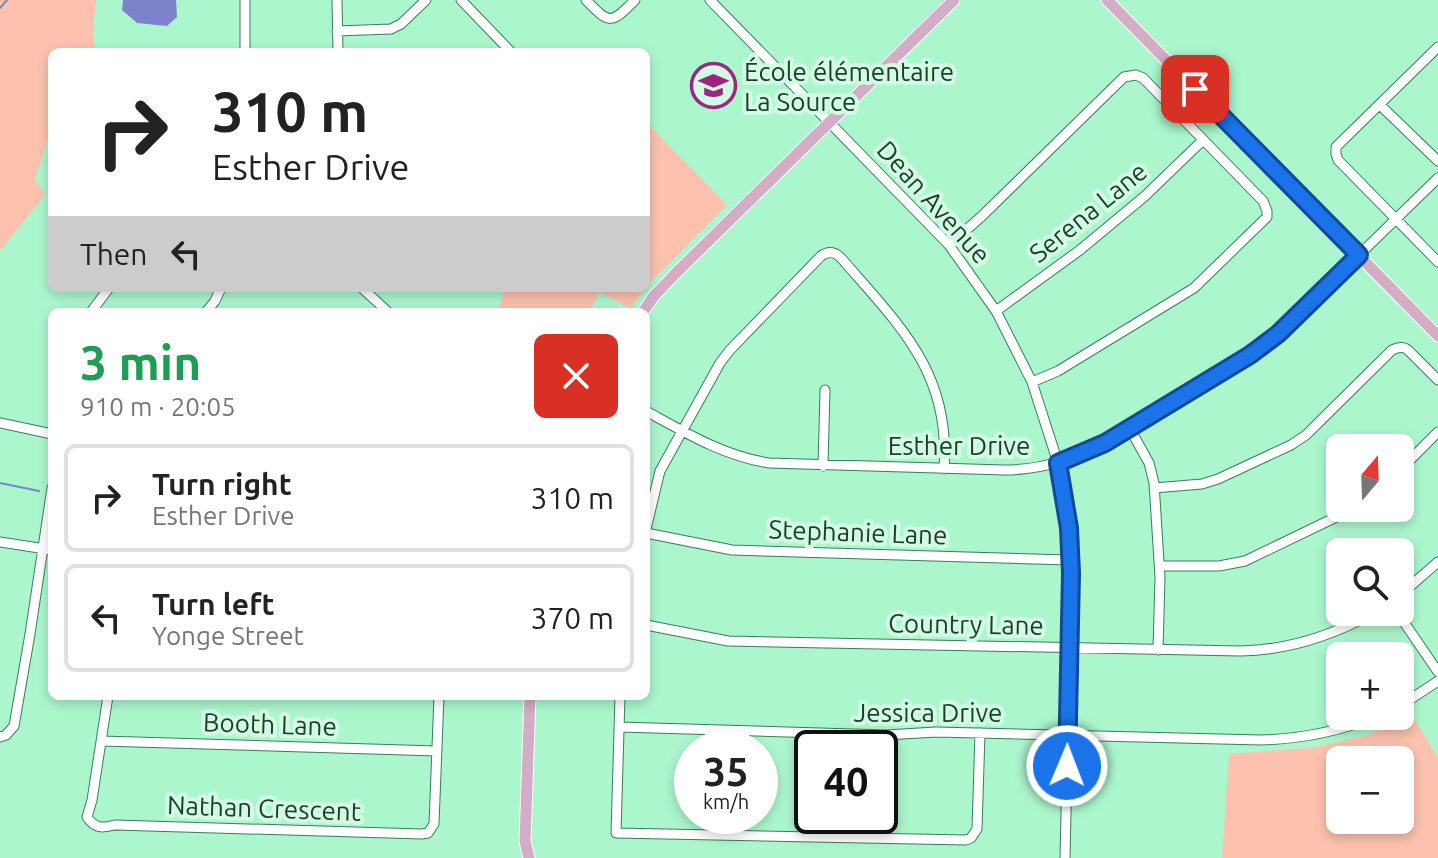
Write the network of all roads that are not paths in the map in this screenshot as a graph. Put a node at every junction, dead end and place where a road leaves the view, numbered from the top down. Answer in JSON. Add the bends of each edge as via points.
{"nodes":[{"id":1,"x":245,"y":0,"type":"edge"},
{"id":2,"x":337,"y":0,"type":"edge"},
{"id":3,"x":426,"y":0,"type":"edge"},
{"id":4,"x":461,"y":0,"type":"edge"},
{"id":5,"x":586,"y":0,"type":"edge"},
{"id":6,"x":635,"y":0,"type":"edge"},
{"id":7,"x":710,"y":0,"type":"edge"},
{"id":8,"x":954,"y":0,"type":"edge"},
{"id":9,"x":1107,"y":0,"type":"edge"},
{"id":10,"x":337,"y":31,"type":"junction"},
{"id":11,"x":245,"y":48,"type":"edge"},
{"id":12,"x":338,"y":48,"type":"edge"},
{"id":13,"x":504,"y":48,"type":"edge"},
{"id":14,"x":1436,"y":54,"type":"edge"},
{"id":15,"x":1380,"y":105,"type":"junction"},
{"id":16,"x":830,"y":122,"type":"junction"},
{"id":17,"x":1203,"y":140,"type":"junction"},
{"id":18,"x":1438,"y":161,"type":"edge"},
{"id":19,"x":1438,"y":178,"type":"edge"},
{"id":20,"x":1396,"y":219,"type":"junction"},
{"id":21,"x":949,"y":245,"type":"junction"},
{"id":22,"x":1359,"y":255,"type":"junction"},
{"id":23,"x":1438,"y":262,"type":"edge"},
{"id":24,"x":366,"y":292,"type":"edge"},
{"id":25,"x":384,"y":308,"type":"edge"},
{"id":26,"x":646,"y":308,"type":"edge"},
{"id":27,"x":996,"y":311,"type":"junction"},
{"id":28,"x":1438,"y":336,"type":"edge"},
{"id":29,"x":1438,"y":380,"type":"edge"},
{"id":30,"x":1032,"y":382,"type":"junction"},
{"id":31,"x":825,"y":390,"type":"dead end"},
{"id":32,"x":650,"y":413,"type":"edge"},
{"id":33,"x":0,"y":423,"type":"edge"},
{"id":34,"x":1130,"y":429,"type":"junction"},
{"id":35,"x":682,"y":431,"type":"junction"},
{"id":36,"x":1438,"y":432,"type":"edge"},
{"id":37,"x":48,"y":433,"type":"edge"},
{"id":38,"x":1414,"y":456,"type":"edge"},
{"id":39,"x":1058,"y":463,"type":"junction"},
{"id":40,"x":823,"y":466,"type":"junction"},
{"id":41,"x":944,"y":469,"type":"junction"},
{"id":42,"x":1154,"y":488,"type":"junction"},
{"id":43,"x":650,"y":512,"type":"edge"},
{"id":44,"x":1326,"y":522,"type":"edge"},
{"id":45,"x":650,"y":532,"type":"edge"},
{"id":46,"x":0,"y":542,"type":"edge"},
{"id":47,"x":47,"y":550,"type":"edge"},
{"id":48,"x":1070,"y":560,"type":"junction"},
{"id":49,"x":1438,"y":562,"type":"edge"},
{"id":50,"x":1160,"y":566,"type":"junction"},
{"id":51,"x":1414,"y":583,"type":"edge"},
{"id":52,"x":650,"y":626,"type":"edge"},
{"id":53,"x":1346,"y":626,"type":"edge"},
{"id":54,"x":1407,"y":626,"type":"edge"},
{"id":55,"x":1070,"y":648,"type":"junction"},
{"id":56,"x":1158,"y":650,"type":"junction"},
{"id":57,"x":1438,"y":672,"type":"edge"},
{"id":58,"x":1438,"y":681,"type":"edge"},
{"id":59,"x":1414,"y":697,"type":"edge"},
{"id":60,"x":107,"y":700,"type":"edge"},
{"id":61,"x":439,"y":700,"type":"edge"},
{"id":62,"x":530,"y":700,"type":"edge"},
{"id":63,"x":620,"y":700,"type":"edge"},
{"id":64,"x":619,"y":727,"type":"junction"},
{"id":65,"x":1336,"y":730,"type":"edge"},
{"id":66,"x":980,"y":733,"type":"junction"},
{"id":67,"x":1068,"y":735,"type":"junction"},
{"id":68,"x":0,"y":737,"type":"edge"},
{"id":69,"x":101,"y":741,"type":"junction"},
{"id":70,"x":437,"y":751,"type":"junction"},
{"id":71,"x":525,"y":841,"type":"junction"},
{"id":72,"x":519,"y":858,"type":"edge"},
{"id":73,"x":529,"y":858,"type":"edge"},
{"id":74,"x":1065,"y":858,"type":"edge"}],
"edges":[{"from":1,"to":11,"type":"street"},
{"from":2,"to":10,"type":"street"},
{"from":3,"to":10,"type":"street","via":[[391,29]]},
{"from":4,"to":13,"type":"street"},
{"from":5,"to":6,"type":"street","via":[[610,19]]},
{"from":7,"to":16,"type":"street","name":"Dean Avenue"},
{"from":8,"to":16,"type":"main road"},
{"from":9,"to":22,"type":"main road"},
{"from":10,"to":12,"type":"street"},
{"from":14,"to":15,"type":"street"},
{"from":15,"to":18,"type":"street"},
{"from":15,"to":20,"type":"street","via":[[1336,147],[1336,154]]},
{"from":16,"to":21,"type":"street","name":"Dean Avenue"},
{"from":16,"to":26,"type":"main road"},
{"from":17,"to":21,"type":"street","via":[[1143,78],[1124,77]]},
{"from":17,"to":27,"type":"street","name":"Serena Lane","via":[[1080,250]]},
{"from":17,"to":30,"type":"street","via":[[1263,201],[1267,217],[1194,288]]},
{"from":19,"to":20,"type":"street","name":"Esther Drive"},
{"from":20,"to":22,"type":"street","name":"Esther Drive"},
{"from":20,"to":23,"type":"street"},
{"from":21,"to":27,"type":"street","name":"Dean Avenue"},
{"from":22,"to":28,"type":"main road"},
{"from":22,"to":34,"type":"street","name":"Esther Drive","via":[[1266,343]]},
{"from":24,"to":25,"type":"street"},
{"from":27,"to":30,"type":"street","name":"Dean Avenue"},
{"from":29,"to":42,"type":"street","via":[[1408,350],[1397,348],[1291,445],[1218,479]]},
{"from":30,"to":39,"type":"street","name":"Dean Avenue"},
{"from":31,"to":40,"type":"street"},
{"from":32,"to":35,"type":"street","name":"Esther Drive"},
{"from":33,"to":37,"type":"street"},
{"from":34,"to":39,"type":"street","name":"Esther Drive"},
{"from":34,"to":42,"type":"street","via":[[1150,466]]},
{"from":35,"to":40,"type":"street","name":"Esther Drive","via":[[748,459]]},
{"from":35,"to":41,"type":"street","name":"Stephanie Lane","via":[[727,353],[821,256],[831,253],[901,327],[923,362],[941,414]]},
{"from":35,"to":43,"type":"street","name":"Stephanie Lane","via":[[658,475]]},
{"from":36,"to":38,"type":"street"},
{"from":39,"to":41,"type":"street","name":"Esther Drive","via":[[1018,470]]},
{"from":39,"to":48,"type":"street","name":"Dean Avenue"},
{"from":40,"to":41,"type":"street","name":"Esther Drive"},
{"from":42,"to":50,"type":"street"},
{"from":44,"to":50,"type":"street","via":[[1245,561]]},
{"from":45,"to":48,"type":"street","name":"Stephanie Lane","via":[[737,551]]},
{"from":46,"to":47,"type":"street"},
{"from":47,"to":68,"type":"street","via":[[14,726]]},
{"from":48,"to":55,"type":"street","name":"Dean Avenue"},
{"from":49,"to":51,"type":"street"},
{"from":50,"to":56,"type":"street"},
{"from":52,"to":55,"type":"street","name":"Country Lane","via":[[728,641]]},
{"from":53,"to":56,"type":"street","name":"Country Lane","via":[[1283,647]]},
{"from":54,"to":57,"type":"street"},
{"from":55,"to":56,"type":"street","name":"Country Lane"},
{"from":55,"to":67,"type":"street","name":"Dean Avenue"},
{"from":58,"to":59,"type":"street"},
{"from":60,"to":69,"type":"street","name":"Nathan Crescent"},
{"from":61,"to":70,"type":"street","name":"Nathan Crescent"},
{"from":62,"to":71,"type":"main road"},
{"from":63,"to":64,"type":"street"},
{"from":64,"to":66,"type":"street","name":"Jessica Drive"},
{"from":64,"to":66,"type":"street","via":[[616,833],[961,841],[977,829]]},
{"from":65,"to":67,"type":"street","name":"Jessica Drive","via":[[1272,740]]},
{"from":66,"to":67,"type":"street","name":"Jessica Drive"},
{"from":67,"to":74,"type":"street","name":"Dean Avenue"},
{"from":69,"to":70,"type":"street","name":"Booth Lane"},
{"from":69,"to":70,"type":"street","name":"Nathan Crescent","via":[[87,817],[99,828],[428,833],[435,817]]},
{"from":71,"to":72,"type":"main road"},
{"from":71,"to":73,"type":"main road"}]}
